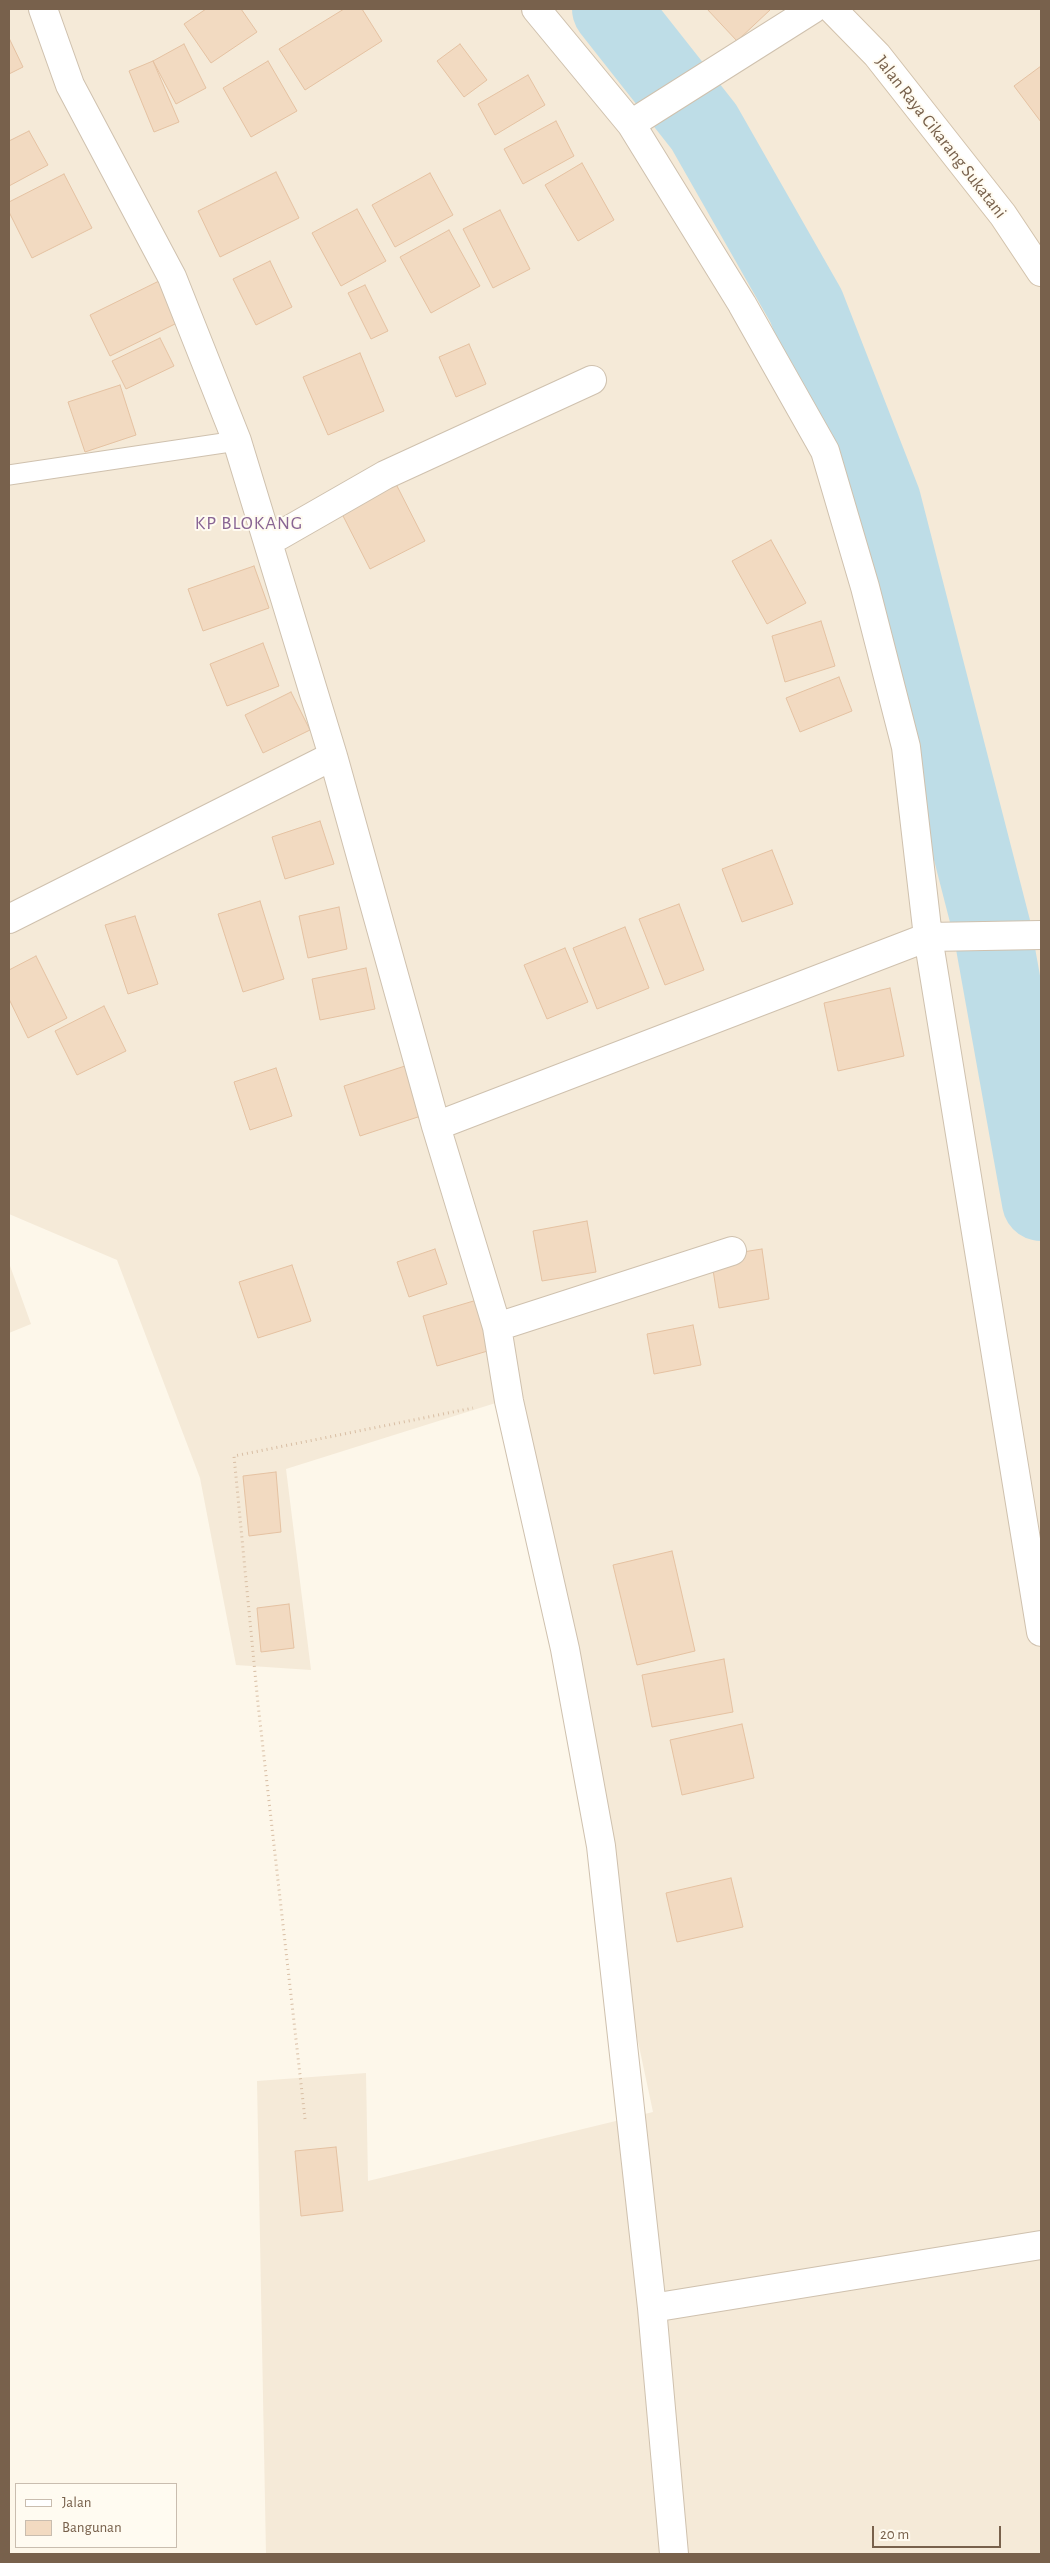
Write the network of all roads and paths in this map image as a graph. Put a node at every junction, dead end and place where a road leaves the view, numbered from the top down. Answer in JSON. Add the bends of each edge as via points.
{"nodes":[{"id":1,"x":43,"y":9,"type":"edge"},
{"id":2,"x":536,"y":9,"type":"edge"},
{"id":3,"x":813,"y":9,"type":"edge"},
{"id":4,"x":832,"y":9,"type":"edge"},
{"id":5,"x":641,"y":118,"type":"junction"},
{"id":6,"x":1041,"y":272,"type":"edge"},
{"id":7,"x":592,"y":380,"type":"dead end"},
{"id":8,"x":237,"y":441,"type":"junction"},
{"id":9,"x":9,"y":475,"type":"edge"},
{"id":10,"x":268,"y":542,"type":"junction"},
{"id":11,"x":333,"y":756,"type":"junction"},
{"id":12,"x":9,"y":919,"type":"edge"},
{"id":13,"x":1041,"y":935,"type":"edge"},
{"id":14,"x":928,"y":937,"type":"junction"},
{"id":15,"x":436,"y":1126,"type":"junction"},
{"id":16,"x":732,"y":1251,"type":"dead end"},
{"id":17,"x":496,"y":1327,"type":"junction"},
{"id":18,"x":509,"y":1401,"type":"junction"},
{"id":19,"x":1041,"y":1632,"type":"edge"},
{"id":20,"x":304,"y":2119,"type":"dead end"},
{"id":21,"x":1041,"y":2246,"type":"edge"},
{"id":22,"x":652,"y":2308,"type":"junction"},
{"id":23,"x":674,"y":2554,"type":"edge"}],
"edges":[{"from":1,"to":8,"type":"street","via":[[70,86],[172,277]]},
{"from":2,"to":5,"type":"street"},
{"from":3,"to":5,"type":"street"},
{"from":4,"to":6,"type":"street","name":"Jalan Raya Cikarang Sukatani","via":[[882,63],[1003,215]]},
{"from":5,"to":14,"type":"street","via":[[825,451],[865,587],[906,747]]},
{"from":7,"to":10,"type":"street","via":[[385,475]]},
{"from":8,"to":9,"type":"lane"},
{"from":8,"to":10,"type":"street"},
{"from":10,"to":11,"type":"street"},
{"from":11,"to":12,"type":"street"},
{"from":11,"to":15,"type":"street"},
{"from":13,"to":14,"type":"street"},
{"from":14,"to":15,"type":"street"},
{"from":14,"to":19,"type":"street"},
{"from":15,"to":17,"type":"street"},
{"from":16,"to":17,"type":"street"},
{"from":17,"to":18,"type":"street"},
{"from":18,"to":20,"type":"path","via":[[234,1456]]},
{"from":18,"to":22,"type":"street","via":[[564,1649],[601,1846]]},
{"from":21,"to":22,"type":"street"},
{"from":22,"to":23,"type":"street"}]}
